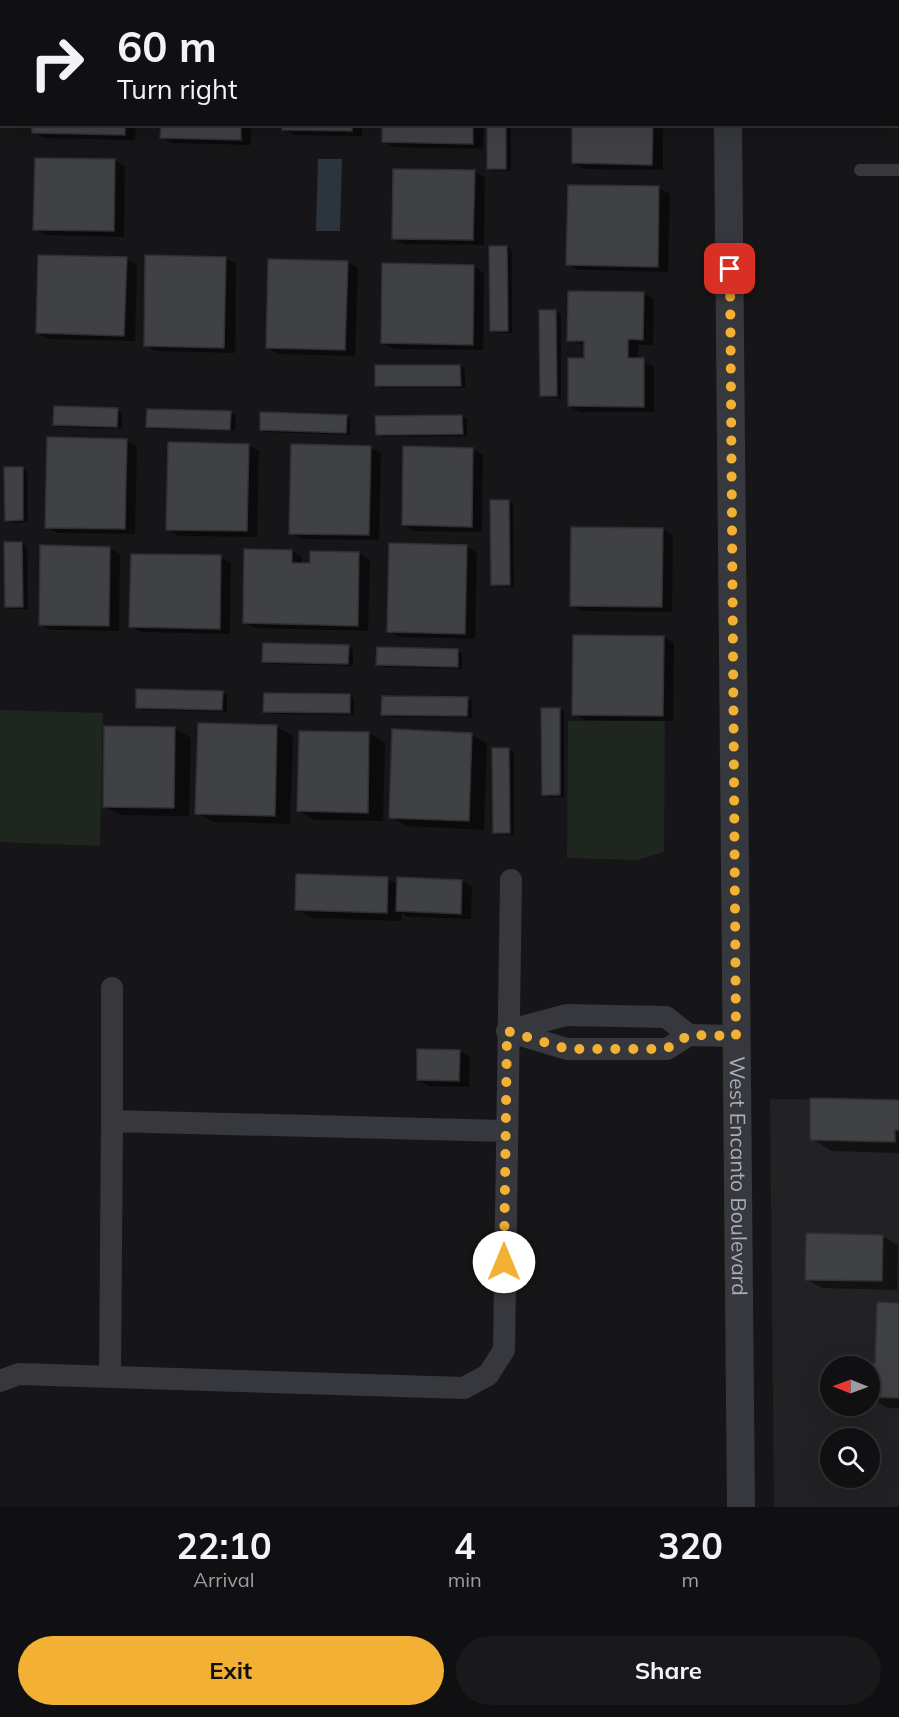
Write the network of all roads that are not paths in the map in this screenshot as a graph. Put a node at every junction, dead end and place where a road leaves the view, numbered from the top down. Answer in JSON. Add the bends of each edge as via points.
{"nodes":[{"id":1,"x":728,"y":126,"type":"edge"},
{"id":2,"x":860,"y":170,"type":"dead end"},
{"id":3,"x":899,"y":170,"type":"edge"},
{"id":4,"x":511,"y":880,"type":"dead end"},
{"id":5,"x":112,"y":988,"type":"dead end"},
{"id":6,"x":618,"y":1017,"type":"junction"},
{"id":7,"x":507,"y":1031,"type":"junction"},
{"id":8,"x":689,"y":1035,"type":"junction"},
{"id":9,"x":736,"y":1036,"type":"junction"},
{"id":10,"x":617,"y":1049,"type":"junction"},
{"id":11,"x":112,"y":1121,"type":"junction"},
{"id":12,"x":505,"y":1131,"type":"junction"},
{"id":13,"x":110,"y":1377,"type":"junction"},
{"id":14,"x":0,"y":1381,"type":"edge"},
{"id":15,"x":741,"y":1507,"type":"edge"}],
"edges":[{"from":1,"to":9,"type":"street","name":"West Encanto Boulevard"},
{"from":2,"to":3,"type":"lane"},
{"from":4,"to":7,"type":"street"},
{"from":5,"to":11,"type":"street"},
{"from":6,"to":7,"type":"street","via":[[566,1015]]},
{"from":6,"to":8,"type":"street","via":[[666,1017]]},
{"from":6,"to":10,"type":"street"},
{"from":7,"to":10,"type":"street","via":[[567,1049]]},
{"from":7,"to":12,"type":"street"},
{"from":8,"to":9,"type":"street"},
{"from":8,"to":10,"type":"street","via":[[666,1049]]},
{"from":9,"to":15,"type":"street","name":"West Encanto Boulevard"},
{"from":11,"to":12,"type":"street"},
{"from":11,"to":13,"type":"street"},
{"from":12,"to":13,"type":"street","via":[[504,1350],[488,1375],[464,1388]]},
{"from":13,"to":14,"type":"street","via":[[18,1374]]}]}
